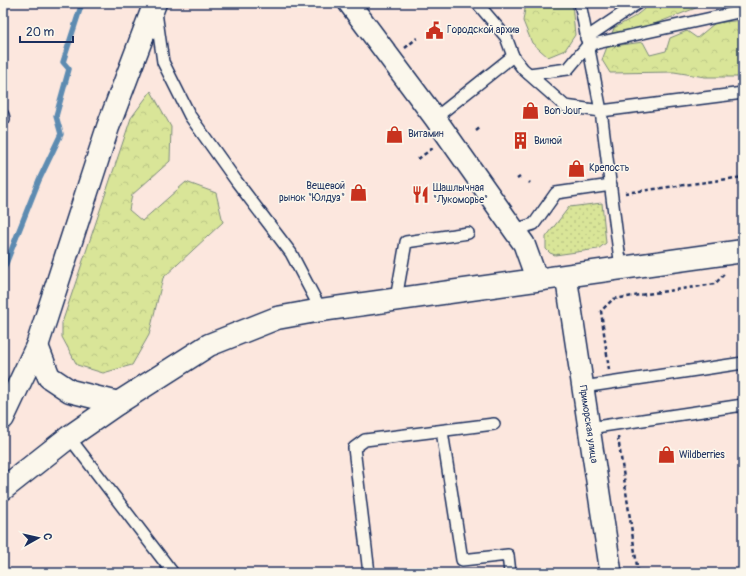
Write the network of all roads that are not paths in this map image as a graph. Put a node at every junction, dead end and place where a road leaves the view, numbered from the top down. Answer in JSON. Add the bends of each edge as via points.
{"nodes":[{"id":1,"x":349,"y":3,"type":"edge"},
{"id":2,"x":477,"y":3,"type":"edge"},
{"id":3,"x":580,"y":3,"type":"edge"},
{"id":4,"x":638,"y":3,"type":"edge"},
{"id":5,"x":155,"y":4,"type":"edge"},
{"id":6,"x":743,"y":11,"type":"edge"},
{"id":7,"x":587,"y":42,"type":"junction"},
{"id":8,"x":513,"y":56,"type":"junction"},
{"id":9,"x":528,"y":74,"type":"junction"},
{"id":10,"x":743,"y":93,"type":"edge"},
{"id":11,"x":601,"y":111,"type":"junction"},
{"id":12,"x":435,"y":118,"type":"junction"},
{"id":13,"x":611,"y":190,"type":"junction"},
{"id":14,"x":514,"y":230,"type":"junction"},
{"id":15,"x":468,"y":233,"type":"dead end"},
{"id":16,"x":743,"y":251,"type":"edge"},
{"id":17,"x":621,"y":268,"type":"junction"},
{"id":18,"x":566,"y":276,"type":"junction"},
{"id":19,"x":537,"y":280,"type":"junction"},
{"id":20,"x":396,"y":300,"type":"junction"},
{"id":21,"x":321,"y":310,"type":"junction"},
{"id":22,"x":37,"y":346,"type":"junction"},
{"id":23,"x":743,"y":363,"type":"edge"},
{"id":24,"x":582,"y":387,"type":"junction"},
{"id":25,"x":118,"y":403,"type":"junction"},
{"id":26,"x":743,"y":405,"type":"edge"},
{"id":27,"x":3,"y":418,"type":"edge"},
{"id":28,"x":494,"y":424,"type":"dead end"},
{"id":29,"x":589,"y":428,"type":"junction"},
{"id":30,"x":442,"y":431,"type":"junction"},
{"id":31,"x":69,"y":437,"type":"junction"},
{"id":32,"x":3,"y":489,"type":"edge"},
{"id":33,"x":173,"y":573,"type":"edge"},
{"id":34,"x":369,"y":573,"type":"edge"},
{"id":35,"x":510,"y":573,"type":"edge"},
{"id":36,"x":611,"y":573,"type":"edge"}],
"edges":[{"from":1,"to":12,"type":"street"},
{"from":2,"to":8,"type":"lane","via":[[506,37]]},
{"from":3,"to":7,"type":"lane"},
{"from":4,"to":7,"type":"lane"},
{"from":5,"to":21,"type":"lane","via":[[163,62],[190,116],[291,253]]},
{"from":5,"to":22,"type":"main road","via":[[108,127]]},
{"from":6,"to":7,"type":"lane"},
{"from":7,"to":9,"type":"lane","via":[[568,69]]},
{"from":7,"to":11,"type":"lane"},
{"from":8,"to":9,"type":"lane"},
{"from":8,"to":12,"type":"lane"},
{"from":9,"to":11,"type":"lane","via":[[565,106]]},
{"from":10,"to":11,"type":"lane"},
{"from":11,"to":13,"type":"lane"},
{"from":12,"to":14,"type":"street"},
{"from":13,"to":14,"type":"lane","via":[[556,193],[534,224]]},
{"from":13,"to":17,"type":"lane"},
{"from":14,"to":19,"type":"street","via":[[524,244]]},
{"from":15,"to":20,"type":"lane","via":[[406,242]]},
{"from":16,"to":17,"type":"main road"},
{"from":17,"to":18,"type":"main road"},
{"from":18,"to":19,"type":"main road"},
{"from":18,"to":24,"type":"street","name":"Приморская улица"},
{"from":19,"to":20,"type":"main road"},
{"from":20,"to":21,"type":"main road"},
{"from":21,"to":25,"type":"main road","via":[[277,318],[209,345]]},
{"from":22,"to":25,"type":"main road","via":[[49,377],[70,391]]},
{"from":22,"to":27,"type":"main road"},
{"from":23,"to":24,"type":"lane"},
{"from":24,"to":29,"type":"street","name":"Приморская улица"},
{"from":25,"to":31,"type":"main road"},
{"from":26,"to":29,"type":"lane"},
{"from":28,"to":30,"type":"lane"},
{"from":29,"to":36,"type":"street","name":"Приморская улица"},
{"from":30,"to":34,"type":"lane","via":[[365,440],[354,448]]},
{"from":30,"to":35,"type":"lane","via":[[462,560],[508,555]]},
{"from":31,"to":32,"type":"main road"},
{"from":31,"to":33,"type":"lane"}]}
